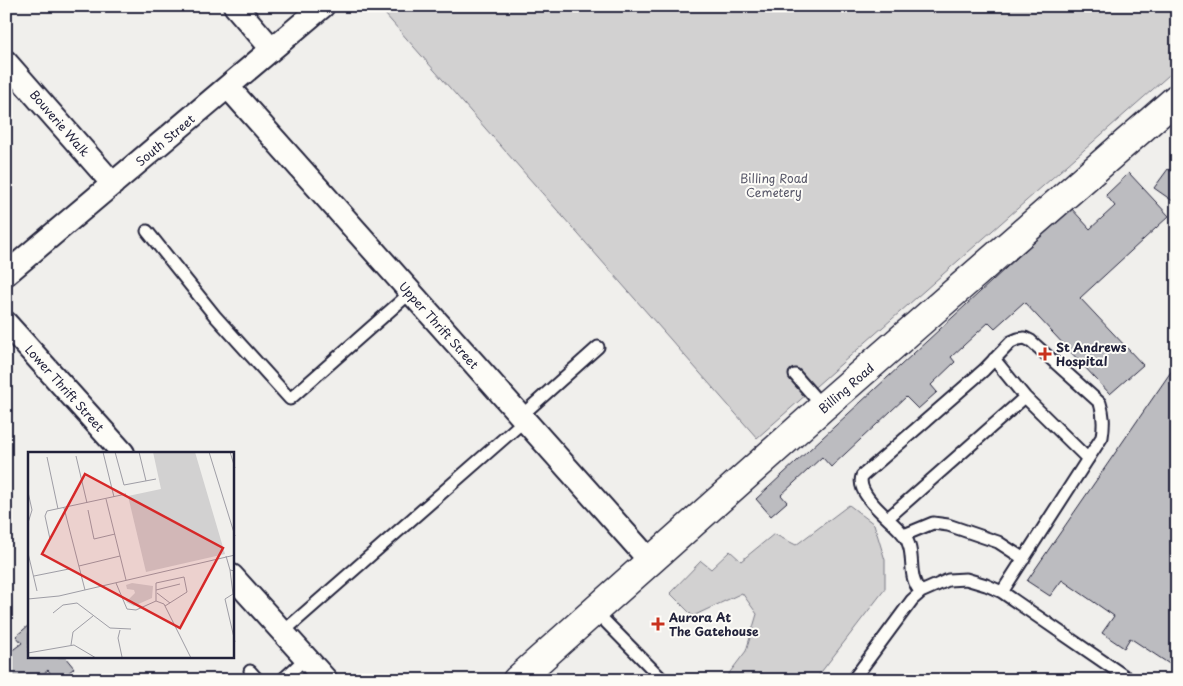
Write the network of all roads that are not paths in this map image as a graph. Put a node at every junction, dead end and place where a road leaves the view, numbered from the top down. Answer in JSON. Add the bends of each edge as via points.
{"nodes":[{"id":1,"x":235,"y":6,"type":"edge"},
{"id":2,"x":324,"y":6,"type":"edge"},
{"id":3,"x":272,"y":49,"type":"junction"},
{"id":4,"x":6,"y":62,"type":"edge"},
{"id":5,"x":228,"y":87,"type":"junction"},
{"id":6,"x":1177,"y":98,"type":"edge"},
{"id":7,"x":113,"y":184,"type":"junction"},
{"id":8,"x":147,"y":231,"type":"dead end"},
{"id":9,"x":6,"y":274,"type":"edge"},
{"id":10,"x":410,"y":293,"type":"junction"},
{"id":11,"x":6,"y":323,"type":"edge"},
{"id":12,"x":598,"y":347,"type":"dead end"},
{"id":13,"x":994,"y":359,"type":"junction"},
{"id":14,"x":795,"y":375,"type":"dead end"},
{"id":15,"x":1025,"y":397,"type":"junction"},
{"id":16,"x":823,"y":407,"type":"junction"},
{"id":17,"x":523,"y":418,"type":"junction"},
{"id":18,"x":121,"y":452,"type":"edge"},
{"id":19,"x":1088,"y":459,"type":"junction"},
{"id":20,"x":888,"y":518,"type":"junction"},
{"id":21,"x":904,"y":535,"type":"junction"},
{"id":22,"x":1024,"y":559,"type":"junction"},
{"id":23,"x":651,"y":562,"type":"junction"},
{"id":24,"x":234,"y":578,"type":"edge"},
{"id":25,"x":921,"y":592,"type":"junction"},
{"id":26,"x":1002,"y":592,"type":"junction"},
{"id":27,"x":595,"y":611,"type":"junction"},
{"id":28,"x":283,"y":632,"type":"junction"},
{"id":29,"x":306,"y":658,"type":"junction"},
{"id":30,"x":250,"y":671,"type":"dead end"},
{"id":31,"x":258,"y":680,"type":"edge"},
{"id":32,"x":282,"y":680,"type":"edge"},
{"id":33,"x":326,"y":680,"type":"edge"},
{"id":34,"x":517,"y":680,"type":"edge"},
{"id":35,"x":663,"y":680,"type":"edge"},
{"id":36,"x":852,"y":680,"type":"edge"},
{"id":37,"x":1130,"y":680,"type":"edge"}],
"edges":[{"from":1,"to":3,"type":"street"},
{"from":2,"to":3,"type":"street","name":"South Street"},
{"from":3,"to":5,"type":"street","name":"South Street"},
{"from":4,"to":7,"type":"street","name":"Bouverie Walk"},
{"from":5,"to":7,"type":"street","name":"South Street"},
{"from":5,"to":10,"type":"street","name":"Upper Thrift Street"},
{"from":6,"to":16,"type":"street","name":"Billing Road"},
{"from":7,"to":9,"type":"street","name":"South Street"},
{"from":8,"to":10,"type":"lane","via":[[215,316],[290,399]]},
{"from":10,"to":17,"type":"street","name":"Upper Thrift Street"},
{"from":11,"to":18,"type":"street","name":"Lower Thrift Street"},
{"from":12,"to":17,"type":"lane"},
{"from":13,"to":15,"type":"lane"},
{"from":13,"to":19,"type":"lane","via":[[1011,342],[1025,338],[1100,403],[1104,412],[1102,437]]},
{"from":13,"to":20,"type":"lane","via":[[862,476],[863,491]]},
{"from":14,"to":16,"type":"lane"},
{"from":15,"to":19,"type":"lane"},
{"from":15,"to":20,"type":"lane"},
{"from":16,"to":23,"type":"street","name":"Billing Road"},
{"from":17,"to":23,"type":"street","name":"Upper Thrift Street"},
{"from":17,"to":28,"type":"lane"},
{"from":19,"to":22,"type":"lane"},
{"from":20,"to":21,"type":"lane"},
{"from":21,"to":22,"type":"lane","via":[[933,523],[948,525],[998,542]]},
{"from":21,"to":25,"type":"lane","via":[[910,544],[912,577]]},
{"from":22,"to":26,"type":"lane"},
{"from":23,"to":27,"type":"street","name":"Billing Road"},
{"from":24,"to":28,"type":"street"},
{"from":25,"to":26,"type":"lane","via":[[948,580],[966,579]]},
{"from":25,"to":36,"type":"lane"},
{"from":26,"to":37,"type":"lane"},
{"from":27,"to":34,"type":"street","name":"Billing Road"},
{"from":27,"to":35,"type":"lane"},
{"from":28,"to":29,"type":"street"},
{"from":29,"to":32,"type":"lane"},
{"from":29,"to":33,"type":"street"},
{"from":30,"to":31,"type":"lane"}]}
